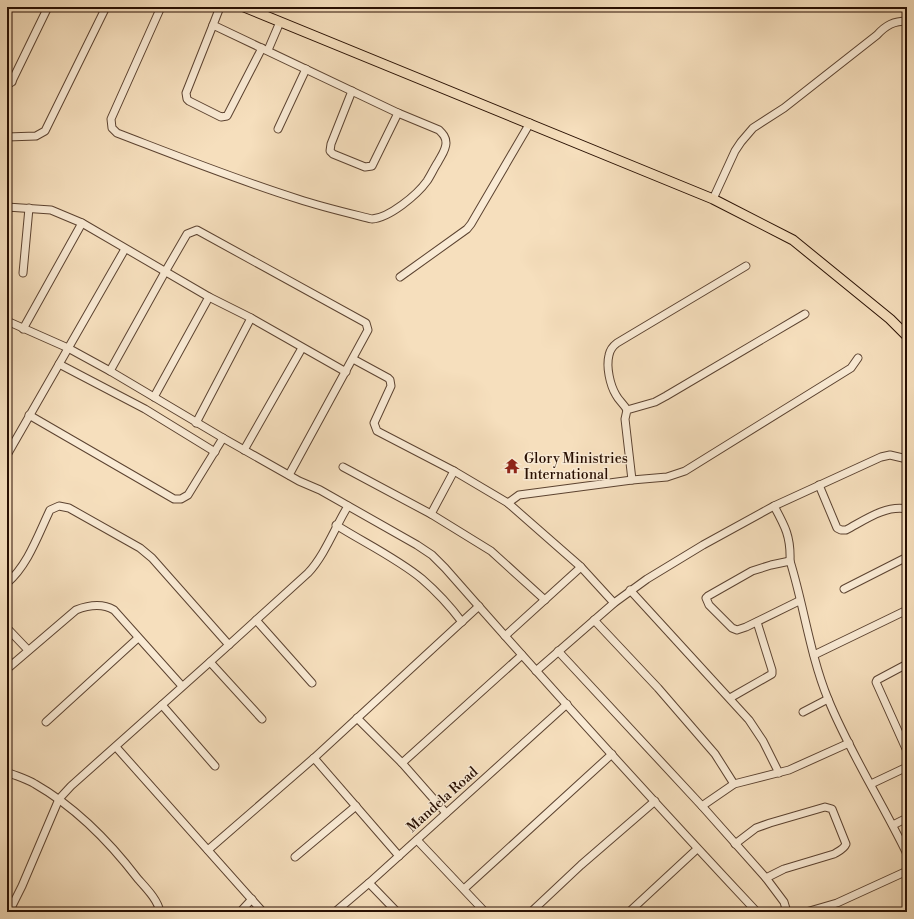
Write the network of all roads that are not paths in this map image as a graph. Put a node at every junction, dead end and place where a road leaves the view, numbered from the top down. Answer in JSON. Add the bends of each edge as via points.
{"nodes":[{"id":1,"x":48,"y":7,"type":"edge"},
{"id":2,"x":106,"y":7,"type":"edge"},
{"id":3,"x":161,"y":7,"type":"edge"},
{"id":4,"x":220,"y":7,"type":"edge"},
{"id":5,"x":244,"y":7,"type":"edge"},
{"id":6,"x":907,"y":21,"type":"edge"},
{"id":7,"x":280,"y":22,"type":"junction"},
{"id":8,"x":213,"y":25,"type":"junction"},
{"id":9,"x":265,"y":49,"type":"junction"},
{"id":10,"x":306,"y":69,"type":"junction"},
{"id":11,"x":7,"y":84,"type":"edge"},
{"id":12,"x":352,"y":91,"type":"junction"},
{"id":13,"x":398,"y":113,"type":"junction"},
{"id":14,"x":530,"y":123,"type":"junction"},
{"id":15,"x":278,"y":129,"type":"dead end"},
{"id":16,"x":7,"y":137,"type":"edge"},
{"id":17,"x":713,"y":199,"type":"junction"},
{"id":18,"x":7,"y":207,"type":"edge"},
{"id":19,"x":29,"y":208,"type":"junction"},
{"id":20,"x":82,"y":223,"type":"junction"},
{"id":21,"x":125,"y":248,"type":"junction"},
{"id":22,"x":746,"y":266,"type":"dead end"},
{"id":23,"x":165,"y":272,"type":"junction"},
{"id":24,"x":23,"y":273,"type":"dead end"},
{"id":25,"x":400,"y":277,"type":"dead end"},
{"id":26,"x":209,"y":297,"type":"junction"},
{"id":27,"x":805,"y":314,"type":"dead end"},
{"id":28,"x":251,"y":318,"type":"junction"},
{"id":29,"x":7,"y":322,"type":"edge"},
{"id":30,"x":23,"y":329,"type":"junction"},
{"id":31,"x":907,"y":336,"type":"edge"},
{"id":32,"x":68,"y":348,"type":"junction"},
{"id":33,"x":302,"y":348,"type":"junction"},
{"id":34,"x":858,"y":358,"type":"dead end"},
{"id":35,"x":353,"y":359,"type":"junction"},
{"id":36,"x":59,"y":364,"type":"junction"},
{"id":37,"x":110,"y":371,"type":"junction"},
{"id":38,"x":346,"y":372,"type":"junction"},
{"id":39,"x":154,"y":397,"type":"junction"},
{"id":40,"x":627,"y":410,"type":"junction"},
{"id":41,"x":29,"y":415,"type":"junction"},
{"id":42,"x":196,"y":423,"type":"junction"},
{"id":43,"x":223,"y":438,"type":"junction"},
{"id":44,"x":244,"y":450,"type":"junction"},
{"id":45,"x":215,"y":452,"type":"junction"},
{"id":46,"x":7,"y":455,"type":"edge"},
{"id":47,"x":907,"y":459,"type":"edge"},
{"id":48,"x":343,"y":467,"type":"dead end"},
{"id":49,"x":454,"y":471,"type":"junction"},
{"id":50,"x":289,"y":475,"type":"junction"},
{"id":51,"x":632,"y":480,"type":"junction"},
{"id":52,"x":819,"y":485,"type":"junction"},
{"id":53,"x":508,"y":503,"type":"junction"},
{"id":54,"x":348,"y":506,"type":"junction"},
{"id":55,"x":774,"y":506,"type":"junction"},
{"id":56,"x":907,"y":509,"type":"edge"},
{"id":57,"x":431,"y":514,"type":"junction"},
{"id":58,"x":336,"y":526,"type":"junction"},
{"id":59,"x":907,"y":557,"type":"edge"},
{"id":60,"x":790,"y":561,"type":"junction"},
{"id":61,"x":581,"y":567,"type":"junction"},
{"id":62,"x":7,"y":583,"type":"edge"},
{"id":63,"x":844,"y":589,"type":"dead end"},
{"id":64,"x":630,"y":590,"type":"junction"},
{"id":65,"x":546,"y":600,"type":"junction"},
{"id":66,"x":799,"y":600,"type":"junction"},
{"id":67,"x":614,"y":603,"type":"junction"},
{"id":68,"x":479,"y":606,"type":"junction"},
{"id":69,"x":907,"y":610,"type":"edge"},
{"id":70,"x":256,"y":620,"type":"junction"},
{"id":71,"x":594,"y":620,"type":"junction"},
{"id":72,"x":462,"y":622,"type":"junction"},
{"id":73,"x":756,"y":622,"type":"junction"},
{"id":74,"x":7,"y":628,"type":"edge"},
{"id":75,"x":505,"y":636,"type":"junction"},
{"id":76,"x":138,"y":638,"type":"junction"},
{"id":77,"x":228,"y":645,"type":"junction"},
{"id":78,"x":28,"y":650,"type":"junction"},
{"id":79,"x":558,"y":652,"type":"junction"},
{"id":80,"x":522,"y":655,"type":"junction"},
{"id":81,"x":814,"y":655,"type":"junction"},
{"id":82,"x":210,"y":662,"type":"junction"},
{"id":83,"x":907,"y":664,"type":"edge"},
{"id":84,"x":7,"y":669,"type":"edge"},
{"id":85,"x":536,"y":671,"type":"junction"},
{"id":86,"x":312,"y":683,"type":"dead end"},
{"id":87,"x":182,"y":686,"type":"junction"},
{"id":88,"x":730,"y":698,"type":"junction"},
{"id":89,"x":828,"y":699,"type":"junction"},
{"id":90,"x":567,"y":704,"type":"junction"},
{"id":91,"x":162,"y":705,"type":"junction"},
{"id":92,"x":803,"y":712,"type":"dead end"},
{"id":93,"x":357,"y":718,"type":"junction"},
{"id":94,"x":262,"y":719,"type":"dead end"},
{"id":95,"x":46,"y":722,"type":"dead end"},
{"id":96,"x":849,"y":743,"type":"junction"},
{"id":97,"x":116,"y":747,"type":"junction"},
{"id":98,"x":907,"y":751,"type":"edge"},
{"id":99,"x":612,"y":754,"type":"junction"},
{"id":100,"x":314,"y":758,"type":"junction"},
{"id":101,"x":402,"y":763,"type":"junction"},
{"id":102,"x":215,"y":766,"type":"dead end"},
{"id":103,"x":907,"y":767,"type":"edge"},
{"id":104,"x":7,"y":772,"type":"edge"},
{"id":105,"x":779,"y":773,"type":"junction"},
{"id":106,"x":734,"y":784,"type":"junction"},
{"id":107,"x":871,"y":784,"type":"junction"},
{"id":108,"x":59,"y":799,"type":"junction"},
{"id":109,"x":655,"y":801,"type":"junction"},
{"id":110,"x":356,"y":806,"type":"junction"},
{"id":111,"x":702,"y":806,"type":"junction"},
{"id":112,"x":446,"y":813,"type":"junction"},
{"id":113,"x":907,"y":818,"type":"edge"},
{"id":114,"x":893,"y":825,"type":"junction"},
{"id":115,"x":417,"y":840,"type":"junction"},
{"id":116,"x":735,"y":844,"type":"junction"},
{"id":117,"x":697,"y":849,"type":"junction"},
{"id":118,"x":208,"y":850,"type":"junction"},
{"id":119,"x":907,"y":854,"type":"edge"},
{"id":120,"x":399,"y":856,"type":"junction"},
{"id":121,"x":296,"y":857,"type":"dead end"},
{"id":122,"x":907,"y":871,"type":"edge"},
{"id":123,"x":766,"y":878,"type":"junction"},
{"id":124,"x":369,"y":883,"type":"junction"},
{"id":125,"x":464,"y":889,"type":"junction"},
{"id":126,"x":252,"y":899,"type":"junction"},
{"id":127,"x":9,"y":912,"type":"edge"},
{"id":128,"x":160,"y":912,"type":"edge"},
{"id":129,"x":240,"y":912,"type":"edge"},
{"id":130,"x":263,"y":912,"type":"edge"},
{"id":131,"x":335,"y":912,"type":"edge"},
{"id":132,"x":397,"y":912,"type":"edge"},
{"id":133,"x":485,"y":912,"type":"edge"},
{"id":134,"x":531,"y":912,"type":"edge"},
{"id":135,"x":628,"y":912,"type":"edge"},
{"id":136,"x":757,"y":912,"type":"edge"},
{"id":137,"x":787,"y":912,"type":"edge"},
{"id":138,"x":806,"y":912,"type":"edge"}],
"edges":[{"from":1,"to":11,"type":"street","via":[[12,82]]},
{"from":2,"to":16,"type":"street","via":[[45,131],[36,136]]},
{"from":3,"to":13,"type":"street","via":[[111,119],[112,128],[117,133],[286,195],[377,219],[394,210],[426,182],[445,149],[444,135],[439,130]]},
{"from":4,"to":8,"type":"street"},
{"from":5,"to":7,"type":"main road"},
{"from":6,"to":17,"type":"street","via":[[886,26],[784,108],[753,128],[740,142]]},
{"from":7,"to":9,"type":"street"},
{"from":7,"to":14,"type":"main road"},
{"from":8,"to":9,"type":"street"},
{"from":8,"to":9,"type":"street","via":[[186,93],[189,102],[221,117],[227,116]]},
{"from":9,"to":10,"type":"street"},
{"from":10,"to":12,"type":"street"},
{"from":10,"to":15,"type":"street"},
{"from":12,"to":13,"type":"street"},
{"from":12,"to":13,"type":"street","via":[[330,144],[330,151],[333,154],[365,167],[372,166]]},
{"from":14,"to":17,"type":"main road"},
{"from":14,"to":25,"type":"street","via":[[467,229]]},
{"from":17,"to":31,"type":"main road","via":[[793,240],[890,319]]},
{"from":18,"to":19,"type":"street"},
{"from":19,"to":20,"type":"street","via":[[51,210]]},
{"from":19,"to":24,"type":"street"},
{"from":20,"to":21,"type":"street"},
{"from":20,"to":30,"type":"street"},
{"from":21,"to":23,"type":"street"},
{"from":21,"to":32,"type":"street"},
{"from":22,"to":40,"type":"street","via":[[617,342],[611,348],[608,355],[610,382]]},
{"from":23,"to":26,"type":"street"},
{"from":23,"to":35,"type":"street","via":[[187,234],[197,230],[366,323],[368,330]]},
{"from":23,"to":37,"type":"street"},
{"from":26,"to":28,"type":"street"},
{"from":26,"to":39,"type":"street"},
{"from":27,"to":40,"type":"street","via":[[666,396]]},
{"from":28,"to":33,"type":"street"},
{"from":28,"to":42,"type":"street"},
{"from":29,"to":30,"type":"street"},
{"from":30,"to":32,"type":"street"},
{"from":32,"to":36,"type":"street"},
{"from":32,"to":37,"type":"street"},
{"from":33,"to":38,"type":"street"},
{"from":33,"to":44,"type":"street"},
{"from":34,"to":51,"type":"street","via":[[851,368],[685,471],[667,477]]},
{"from":35,"to":38,"type":"street"},
{"from":35,"to":49,"type":"street","via":[[388,378],[391,383],[374,423],[377,431]]},
{"from":36,"to":41,"type":"street"},
{"from":36,"to":45,"type":"street","via":[[145,409]]},
{"from":37,"to":39,"type":"street"},
{"from":38,"to":50,"type":"street"},
{"from":39,"to":42,"type":"street"},
{"from":40,"to":51,"type":"street","via":[[624,419]]},
{"from":41,"to":45,"type":"street","via":[[174,499],[188,495]]},
{"from":41,"to":46,"type":"street"},
{"from":42,"to":43,"type":"street"},
{"from":43,"to":44,"type":"street"},
{"from":43,"to":45,"type":"street"},
{"from":44,"to":50,"type":"street"},
{"from":47,"to":52,"type":"street","via":[[886,455]]},
{"from":48,"to":57,"type":"street"},
{"from":49,"to":53,"type":"street"},
{"from":49,"to":57,"type":"street"},
{"from":50,"to":54,"type":"street"},
{"from":51,"to":53,"type":"street","via":[[519,495]]},
{"from":52,"to":55,"type":"street"},
{"from":52,"to":56,"type":"street","via":[[839,530],[846,530],[888,509]]},
{"from":53,"to":61,"type":"street"},
{"from":54,"to":58,"type":"street"},
{"from":54,"to":68,"type":"street","via":[[432,555]]},
{"from":55,"to":60,"type":"street","via":[[788,534]]},
{"from":55,"to":64,"type":"street","via":[[703,545]]},
{"from":57,"to":65,"type":"street","via":[[491,551]]},
{"from":58,"to":70,"type":"street","via":[[314,566]]},
{"from":58,"to":72,"type":"street","via":[[402,564],[422,579],[439,594]]},
{"from":59,"to":63,"type":"street"},
{"from":60,"to":66,"type":"street"},
{"from":60,"to":73,"type":"street","via":[[752,571],[706,598],[735,630]]},
{"from":61,"to":65,"type":"street"},
{"from":61,"to":67,"type":"street"},
{"from":62,"to":77,"type":"street","via":[[22,566],[50,510],[59,506],[68,508],[140,548],[152,558]]},
{"from":64,"to":67,"type":"street"},
{"from":64,"to":88,"type":"street"},
{"from":65,"to":75,"type":"street"},
{"from":66,"to":73,"type":"street"},
{"from":66,"to":81,"type":"street"},
{"from":67,"to":71,"type":"street"},
{"from":68,"to":72,"type":"street"},
{"from":68,"to":75,"type":"street"},
{"from":69,"to":81,"type":"street"},
{"from":70,"to":77,"type":"street"},
{"from":70,"to":86,"type":"street"},
{"from":71,"to":79,"type":"street"},
{"from":71,"to":106,"type":"street","via":[[715,754]]},
{"from":72,"to":93,"type":"street"},
{"from":73,"to":88,"type":"street","via":[[772,674]]},
{"from":74,"to":78,"type":"street"},
{"from":75,"to":80,"type":"street"},
{"from":76,"to":78,"type":"street","via":[[114,610],[91,605],[76,610]]},
{"from":76,"to":87,"type":"street"},
{"from":76,"to":95,"type":"street"},
{"from":77,"to":82,"type":"street"},
{"from":78,"to":84,"type":"street"},
{"from":79,"to":85,"type":"street"},
{"from":79,"to":111,"type":"street"},
{"from":80,"to":85,"type":"street"},
{"from":80,"to":101,"type":"street"},
{"from":81,"to":89,"type":"street"},
{"from":82,"to":87,"type":"street"},
{"from":82,"to":94,"type":"street"},
{"from":83,"to":98,"type":"street","via":[[876,682]]},
{"from":85,"to":90,"type":"street"},
{"from":87,"to":91,"type":"street"},
{"from":88,"to":105,"type":"street","via":[[757,730]]},
{"from":89,"to":92,"type":"street"},
{"from":89,"to":96,"type":"street"},
{"from":90,"to":99,"type":"street"},
{"from":90,"to":112,"type":"street","name":"Mandela Road"},
{"from":91,"to":97,"type":"street"},
{"from":91,"to":102,"type":"street"},
{"from":93,"to":100,"type":"street"},
{"from":93,"to":101,"type":"street"},
{"from":96,"to":105,"type":"street"},
{"from":96,"to":107,"type":"street"},
{"from":97,"to":108,"type":"street","via":[[80,777]]},
{"from":97,"to":118,"type":"street"},
{"from":99,"to":109,"type":"street"},
{"from":99,"to":125,"type":"street"},
{"from":100,"to":110,"type":"street"},
{"from":100,"to":118,"type":"street"},
{"from":101,"to":112,"type":"street"},
{"from":103,"to":107,"type":"street"},
{"from":104,"to":108,"type":"street","via":[[34,783]]},
{"from":105,"to":106,"type":"street"},
{"from":106,"to":111,"type":"street"},
{"from":107,"to":114,"type":"street"},
{"from":108,"to":127,"type":"street"},
{"from":108,"to":128,"type":"street","via":[[94,828],[118,853],[156,902]]},
{"from":109,"to":117,"type":"street"},
{"from":109,"to":134,"type":"street"},
{"from":110,"to":120,"type":"street"},
{"from":110,"to":121,"type":"street"},
{"from":111,"to":116,"type":"street"},
{"from":112,"to":115,"type":"street","name":"Mandela Road"},
{"from":113,"to":114,"type":"street"},
{"from":114,"to":119,"type":"street"},
{"from":115,"to":120,"type":"street","name":"Mandela Road"},
{"from":115,"to":125,"type":"street"},
{"from":116,"to":123,"type":"street"},
{"from":116,"to":123,"type":"street","via":[[756,828],[825,807],[832,809],[845,846],[834,854],[784,869]]},
{"from":117,"to":135,"type":"street"},
{"from":117,"to":136,"type":"street"},
{"from":118,"to":126,"type":"street"},
{"from":120,"to":124,"type":"street","name":"Mandela Road"},
{"from":122,"to":138,"type":"street","via":[[837,903]]},
{"from":123,"to":137,"type":"street","via":[[784,902]]},
{"from":124,"to":131,"type":"street","name":"Mandela Road"},
{"from":124,"to":132,"type":"street"},
{"from":125,"to":133,"type":"street"},
{"from":126,"to":129,"type":"street"},
{"from":126,"to":130,"type":"street"}]}
